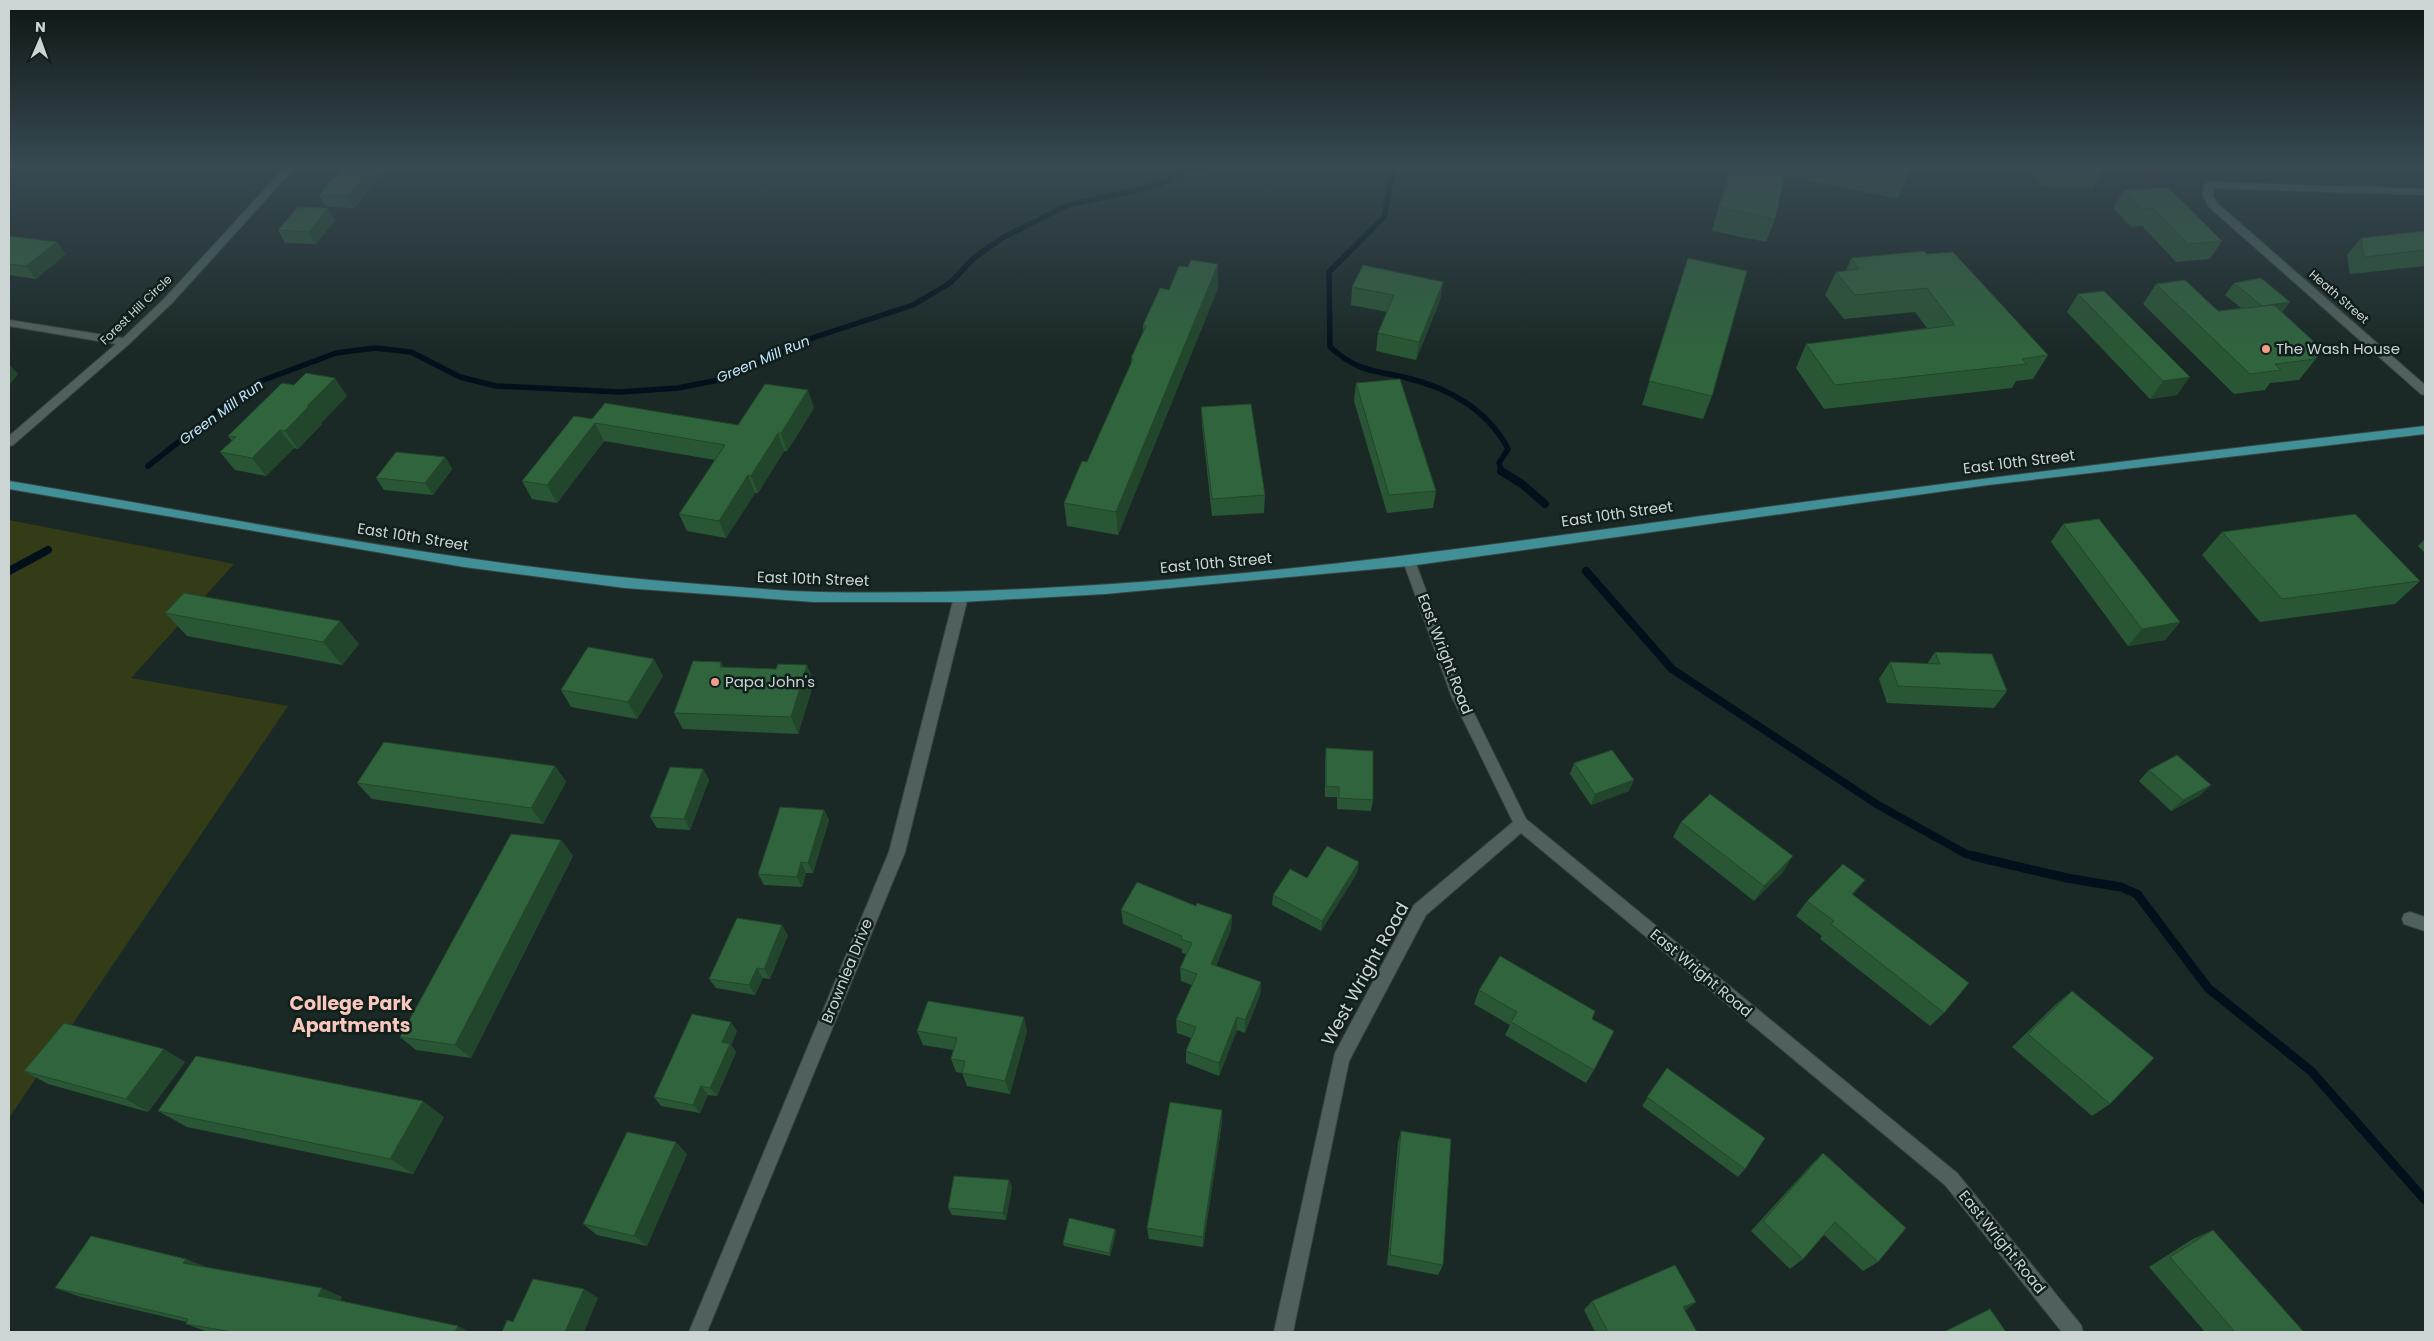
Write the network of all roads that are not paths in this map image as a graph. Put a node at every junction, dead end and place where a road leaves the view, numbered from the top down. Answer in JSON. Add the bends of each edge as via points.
{"nodes":[{"id":1,"x":235,"y":228,"type":"edge"},
{"id":2,"x":2239,"y":228,"type":"edge"},
{"id":3,"x":9,"y":323,"type":"edge"},
{"id":4,"x":125,"y":342,"type":"junction"},
{"id":5,"x":2425,"y":391,"type":"edge"},
{"id":6,"x":2425,"y":430,"type":"edge"},
{"id":7,"x":9,"y":442,"type":"edge"},
{"id":8,"x":9,"y":484,"type":"edge"},
{"id":9,"x":1409,"y":560,"type":"junction"},
{"id":10,"x":961,"y":597,"type":"junction"},
{"id":11,"x":1521,"y":824,"type":"junction"},
{"id":12,"x":698,"y":1332,"type":"edge"},
{"id":13,"x":1283,"y":1332,"type":"edge"},
{"id":14,"x":2074,"y":1332,"type":"edge"}],
"edges":[{"from":1,"to":4,"type":"street","name":"Forest Hill Circle","via":[[168,301]]},
{"from":2,"to":5,"type":"street","name":"Heath Street"},
{"from":3,"to":4,"type":"street"},
{"from":4,"to":7,"type":"street","name":"Forest Hill Circle"},
{"from":6,"to":9,"type":"main road","name":"East 10th Street","via":[[1988,481]]},
{"from":8,"to":10,"type":"main road","name":"East 10th Street","via":[[455,560],[625,583],[814,597]]},
{"from":9,"to":10,"type":"main road","name":"East 10th Street","via":[[1105,589]]},
{"from":9,"to":11,"type":"street","name":"East Wright Road","via":[[1458,695]]},
{"from":10,"to":12,"type":"street","name":"Brownlea Drive","via":[[896,852]]},
{"from":11,"to":13,"type":"street","name":"West Wright Road","via":[[1420,910],[1341,1059]]},
{"from":11,"to":14,"type":"street","name":"East Wright Road","via":[[1951,1179]]}]}
